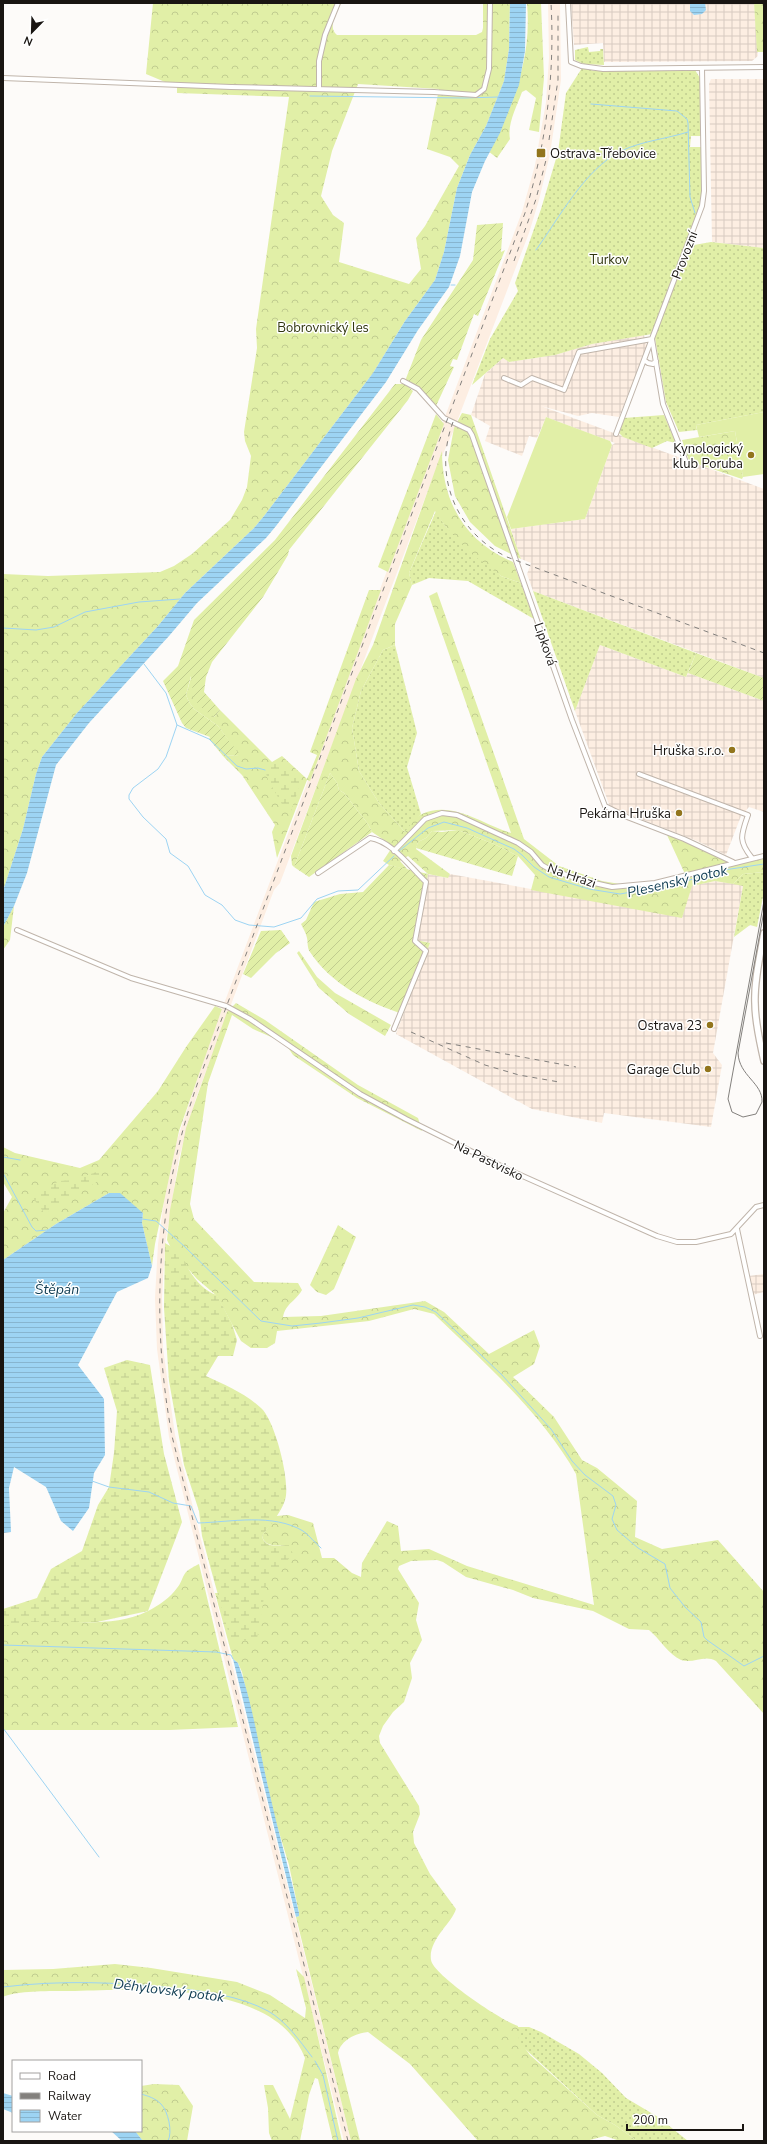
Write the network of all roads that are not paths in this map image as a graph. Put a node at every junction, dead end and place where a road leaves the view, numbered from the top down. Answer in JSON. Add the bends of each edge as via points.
{"nodes":[{"id":1,"x":338,"y":3,"type":"edge"},
{"id":2,"x":490,"y":3,"type":"edge"},
{"id":3,"x":568,"y":3,"type":"edge"},
{"id":4,"x":764,"y":67,"type":"edge"},
{"id":5,"x":702,"y":68,"type":"junction"},
{"id":6,"x":3,"y":78,"type":"edge"},
{"id":7,"x":319,"y":88,"type":"junction"},
{"id":8,"x":652,"y":339,"type":"junction"},
{"id":9,"x":644,"y":360,"type":"junction"},
{"id":10,"x":656,"y":362,"type":"junction"},
{"id":11,"x":504,"y":378,"type":"dead end"},
{"id":12,"x":403,"y":381,"type":"dead end"},
{"id":13,"x":616,"y":434,"type":"dead end"},
{"id":14,"x":686,"y":462,"type":"dead end"},
{"id":15,"x":639,"y":774,"type":"dead end"},
{"id":16,"x":394,"y":851,"type":"junction"},
{"id":17,"x":764,"y":856,"type":"edge"},
{"id":18,"x":752,"y":858,"type":"junction"},
{"id":19,"x":733,"y":862,"type":"junction"},
{"id":20,"x":318,"y":873,"type":"dead end"},
{"id":21,"x":17,"y":930,"type":"dead end"},
{"id":22,"x":764,"y":933,"type":"edge"},
{"id":23,"x":394,"y":1029,"type":"dead end"},
{"id":24,"x":764,"y":1061,"type":"edge"},
{"id":25,"x":764,"y":1205,"type":"edge"},
{"id":26,"x":737,"y":1229,"type":"junction"},
{"id":27,"x":760,"y":1336,"type":"dead end"}],
"edges":[{"from":1,"to":7,"type":"street","via":[[325,35],[319,61]]},
{"from":2,"to":7,"type":"street","via":[[489,69],[484,89],[476,95]]},
{"from":3,"to":5,"type":"street","via":[[571,62],[603,69]]},
{"from":4,"to":5,"type":"street"},
{"from":5,"to":8,"type":"street","name":"Provozní","via":[[702,206]]},
{"from":6,"to":7,"type":"street"},
{"from":8,"to":9,"type":"street","name":"Provozní"},
{"from":8,"to":10,"type":"street"},
{"from":8,"to":11,"type":"street","via":[[579,352],[564,390],[532,378],[521,385]]},
{"from":9,"to":10,"type":"street","via":[[648,364]]},
{"from":9,"to":13,"type":"street","name":"Provozní"},
{"from":10,"to":14,"type":"street","via":[[664,404]]},
{"from":12,"to":19,"type":"street","name":"Lipková","via":[[418,389],[444,418],[469,430],[472,435],[572,720],[605,806]]},
{"from":15,"to":18,"type":"street","via":[[748,815],[742,832],[742,842]]},
{"from":16,"to":19,"type":"street","name":"Na Hrázi","via":[[425,819],[432,815],[450,814],[518,843],[549,869],[580,880],[612,887],[655,883]]},
{"from":16,"to":20,"type":"street","via":[[370,838]]},
{"from":16,"to":23,"type":"street","via":[[426,882],[415,941],[426,951]]},
{"from":17,"to":18,"type":"street","name":"Na Hrázi"},
{"from":18,"to":19,"type":"street","name":"Na Hrázi"},
{"from":21,"to":26,"type":"street","name":"Na Pastvisko","via":[[131,978],[226,1006],[250,1019],[360,1094],[507,1169],[620,1220],[677,1242],[719,1238]]},
{"from":22,"to":24,"type":"street","via":[[755,1005]]},
{"from":25,"to":26,"type":"street","name":"Na Pastvisko","via":[[756,1207]]},
{"from":26,"to":27,"type":"street"}]}
